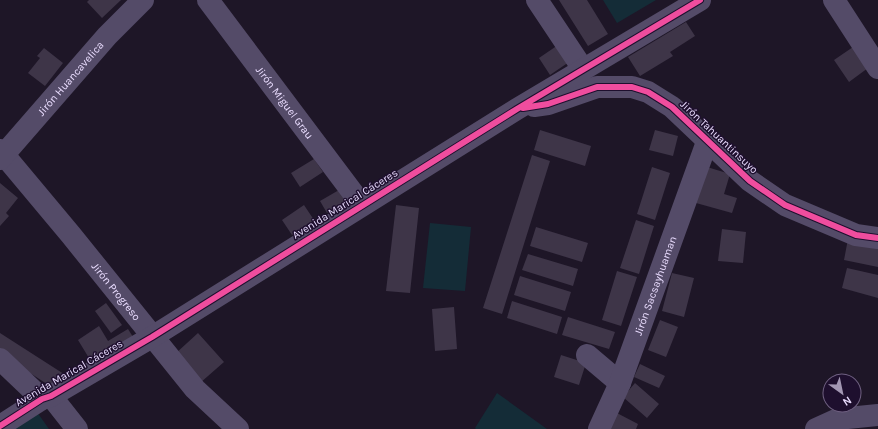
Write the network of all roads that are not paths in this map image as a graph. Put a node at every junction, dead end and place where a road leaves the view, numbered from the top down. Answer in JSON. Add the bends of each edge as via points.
{"nodes":[{"id":1,"x":143,"y":0,"type":"edge"},
{"id":2,"x":208,"y":0,"type":"edge"},
{"id":3,"x":537,"y":0,"type":"edge"},
{"id":4,"x":700,"y":0,"type":"edge"},
{"id":5,"x":834,"y":0,"type":"edge"},
{"id":6,"x":878,"y":68,"type":"edge"},
{"id":7,"x":583,"y":69,"type":"junction"},
{"id":8,"x":517,"y":109,"type":"junction"},
{"id":9,"x":707,"y":142,"type":"junction"},
{"id":10,"x":1,"y":154,"type":"edge"},
{"id":11,"x":362,"y":205,"type":"junction"},
{"id":12,"x":878,"y":238,"type":"edge"},
{"id":13,"x":152,"y":337,"type":"junction"},
{"id":14,"x":587,"y":355,"type":"dead end"},
{"id":15,"x":0,"y":359,"type":"edge"},
{"id":16,"x":620,"y":383,"type":"junction"},
{"id":17,"x":47,"y":397,"type":"junction"},
{"id":18,"x":878,"y":415,"type":"edge"},
{"id":19,"x":0,"y":426,"type":"edge"},
{"id":20,"x":77,"y":429,"type":"edge"},
{"id":21,"x":238,"y":429,"type":"edge"},
{"id":22,"x":599,"y":429,"type":"edge"},
{"id":23,"x":816,"y":429,"type":"edge"}],
"edges":[{"from":1,"to":10,"type":"street","name":"Jirón Huancavelica","via":[[107,36]]},
{"from":2,"to":11,"type":"street","name":"Jirón Miguel Grau"},
{"from":3,"to":7,"type":"street"},
{"from":4,"to":7,"type":"street","name":"Avenida Marical Cáceres"},
{"from":5,"to":6,"type":"street"},
{"from":7,"to":8,"type":"street","name":"Avenida Marical Cáceres"},
{"from":8,"to":9,"type":"street","name":"Jirón Tahuantinsuyo","via":[[548,104],[597,88],[632,87],[648,92],[672,107]]},
{"from":8,"to":11,"type":"street","name":"Avenida Marical Cáceres"},
{"from":9,"to":12,"type":"street","name":"Jirón Tahuantinsuyo","via":[[750,181],[785,205],[856,235]]},
{"from":9,"to":16,"type":"street","name":"Jirón Sacsayhuaman"},
{"from":10,"to":13,"type":"street","name":"Jirón Progreso","via":[[71,235]]},
{"from":11,"to":13,"type":"street","name":"Avenida Marical Cáceres"},
{"from":13,"to":17,"type":"street","name":"Avenida Marical Cáceres"},
{"from":13,"to":21,"type":"street","name":"Jirón Progreso","via":[[195,389]]},
{"from":14,"to":16,"type":"street"},
{"from":15,"to":17,"type":"street"},
{"from":16,"to":22,"type":"street","name":"Jirón Sacsayhuaman"},
{"from":17,"to":19,"type":"street","name":"Avenida Marical Cáceres"},
{"from":17,"to":20,"type":"street"},
{"from":18,"to":23,"type":"street","via":[[838,419]]}]}
